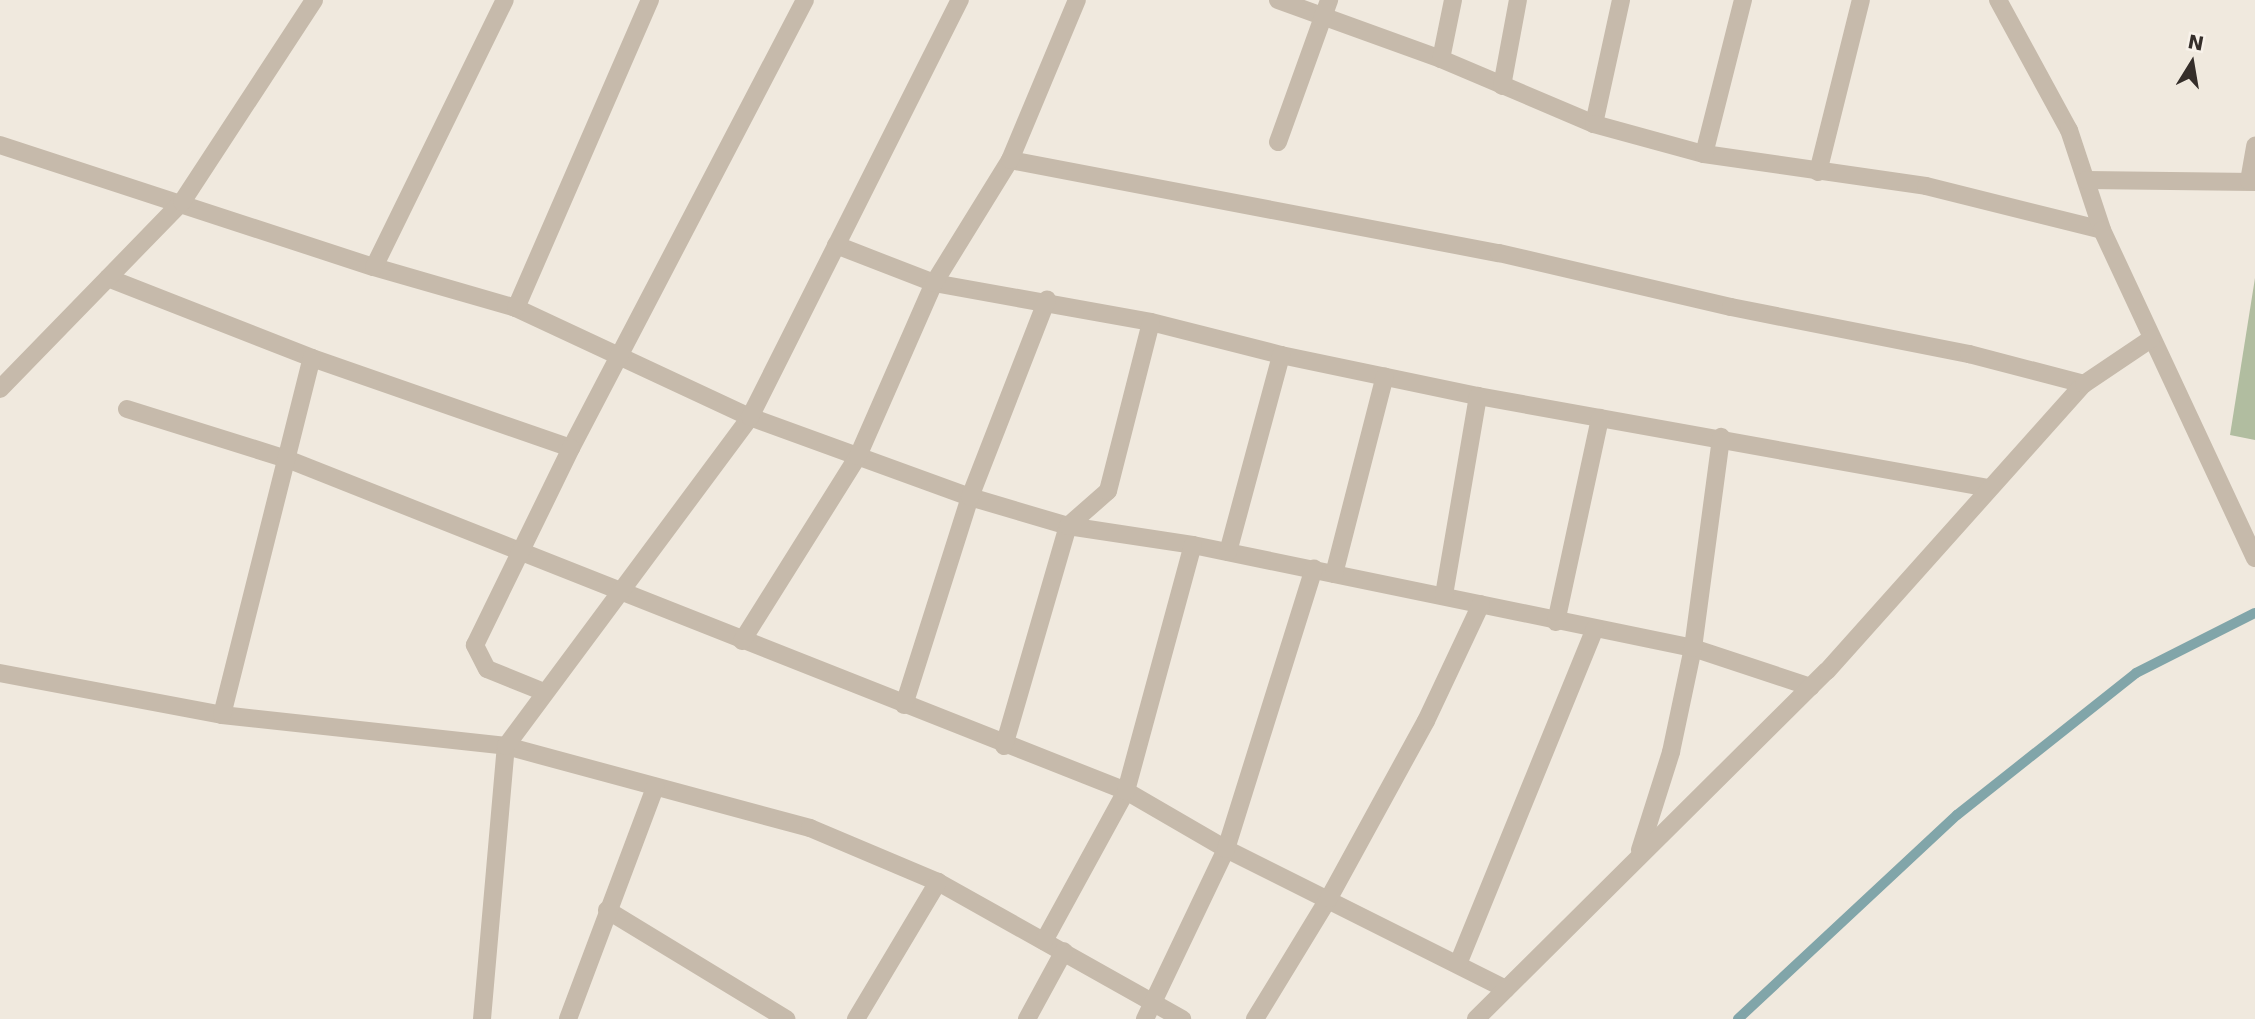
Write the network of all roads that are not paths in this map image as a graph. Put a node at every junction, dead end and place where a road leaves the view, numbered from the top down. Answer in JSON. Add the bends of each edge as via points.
{"nodes":[{"id":1,"x":314,"y":0,"type":"edge"},
{"id":2,"x":505,"y":0,"type":"edge"},
{"id":3,"x":650,"y":0,"type":"edge"},
{"id":4,"x":805,"y":0,"type":"edge"},
{"id":5,"x":960,"y":0,"type":"edge"},
{"id":6,"x":1077,"y":0,"type":"edge"},
{"id":7,"x":1278,"y":0,"type":"edge"},
{"id":8,"x":1329,"y":0,"type":"edge"},
{"id":9,"x":1453,"y":0,"type":"edge"},
{"id":10,"x":1518,"y":0,"type":"edge"},
{"id":11,"x":1621,"y":0,"type":"edge"},
{"id":12,"x":1743,"y":0,"type":"edge"},
{"id":13,"x":1861,"y":0,"type":"edge"},
{"id":14,"x":1998,"y":0,"type":"edge"},
{"id":15,"x":1323,"y":20,"type":"junction"},
{"id":16,"x":1441,"y":59,"type":"junction"},
{"id":17,"x":1502,"y":86,"type":"junction"},
{"id":18,"x":1594,"y":124,"type":"junction"},
{"id":19,"x":1278,"y":142,"type":"dead end"},
{"id":20,"x":0,"y":145,"type":"edge"},
{"id":21,"x":2255,"y":146,"type":"edge"},
{"id":22,"x":1704,"y":154,"type":"junction"},
{"id":23,"x":1010,"y":160,"type":"junction"},
{"id":24,"x":1818,"y":172,"type":"junction"},
{"id":25,"x":2086,"y":180,"type":"junction"},
{"id":26,"x":2252,"y":182,"type":"edge"},
{"id":27,"x":182,"y":202,"type":"junction"},
{"id":28,"x":2102,"y":230,"type":"junction"},
{"id":29,"x":836,"y":245,"type":"junction"},
{"id":30,"x":374,"y":267,"type":"junction"},
{"id":31,"x":108,"y":278,"type":"junction"},
{"id":32,"x":934,"y":283,"type":"junction"},
{"id":33,"x":1047,"y":300,"type":"junction"},
{"id":34,"x":516,"y":308,"type":"junction"},
{"id":35,"x":1151,"y":322,"type":"junction"},
{"id":36,"x":2151,"y":339,"type":"junction"},
{"id":37,"x":620,"y":353,"type":"junction"},
{"id":38,"x":1281,"y":355,"type":"junction"},
{"id":39,"x":312,"y":358,"type":"junction"},
{"id":40,"x":1385,"y":376,"type":"junction"},
{"id":41,"x":2084,"y":384,"type":"junction"},
{"id":42,"x":0,"y":389,"type":"edge"},
{"id":43,"x":1478,"y":396,"type":"junction"},
{"id":44,"x":127,"y":409,"type":"dead end"},
{"id":45,"x":750,"y":417,"type":"junction"},
{"id":46,"x":1600,"y":418,"type":"junction"},
{"id":47,"x":1721,"y":437,"type":"junction"},
{"id":48,"x":571,"y":448,"type":"junction"},
{"id":49,"x":858,"y":456,"type":"junction"},
{"id":50,"x":287,"y":459,"type":"junction"},
{"id":51,"x":1989,"y":488,"type":"junction"},
{"id":52,"x":970,"y":497,"type":"junction"},
{"id":53,"x":1068,"y":526,"type":"junction"},
{"id":54,"x":1193,"y":545,"type":"junction"},
{"id":55,"x":522,"y":550,"type":"junction"},
{"id":56,"x":2252,"y":550,"type":"edge"},
{"id":57,"x":1227,"y":552,"type":"junction"},
{"id":58,"x":1314,"y":569,"type":"junction"},
{"id":59,"x":1334,"y":573,"type":"junction"},
{"id":60,"x":620,"y":588,"type":"junction"},
{"id":61,"x":1444,"y":595,"type":"junction"},
{"id":62,"x":1481,"y":604,"type":"junction"},
{"id":63,"x":1556,"y":622,"type":"junction"},
{"id":64,"x":1595,"y":629,"type":"junction"},
{"id":65,"x":743,"y":640,"type":"junction"},
{"id":66,"x":1693,"y":648,"type":"junction"},
{"id":67,"x":0,"y":673,"type":"edge"},
{"id":68,"x":1811,"y":687,"type":"junction"},
{"id":69,"x":544,"y":692,"type":"junction"},
{"id":70,"x":904,"y":705,"type":"junction"},
{"id":71,"x":222,"y":715,"type":"junction"},
{"id":72,"x":506,"y":746,"type":"junction"},
{"id":73,"x":1004,"y":746,"type":"junction"},
{"id":74,"x":656,"y":788,"type":"junction"},
{"id":75,"x":1126,"y":791,"type":"junction"},
{"id":76,"x":1226,"y":849,"type":"junction"},
{"id":77,"x":1639,"y":854,"type":"junction"},
{"id":78,"x":938,"y":883,"type":"junction"},
{"id":79,"x":1329,"y":898,"type":"junction"},
{"id":80,"x":607,"y":910,"type":"junction"},
{"id":81,"x":1044,"y":941,"type":"junction"},
{"id":82,"x":1064,"y":951,"type":"junction"},
{"id":83,"x":1458,"y":964,"type":"junction"},
{"id":84,"x":1506,"y":989,"type":"junction"},
{"id":85,"x":1155,"y":1003,"type":"junction"},
{"id":86,"x":482,"y":1019,"type":"edge"},
{"id":87,"x":568,"y":1019,"type":"edge"},
{"id":88,"x":786,"y":1019,"type":"edge"},
{"id":89,"x":856,"y":1019,"type":"edge"},
{"id":90,"x":1027,"y":1019,"type":"edge"},
{"id":91,"x":1146,"y":1019,"type":"edge"},
{"id":92,"x":1182,"y":1019,"type":"edge"},
{"id":93,"x":1255,"y":1019,"type":"edge"},
{"id":94,"x":1476,"y":1019,"type":"edge"}],
"edges":[{"from":1,"to":27,"type":"street"},
{"from":2,"to":30,"type":"street"},
{"from":3,"to":34,"type":"street"},
{"from":4,"to":37,"type":"street"},
{"from":5,"to":29,"type":"street"},
{"from":6,"to":23,"type":"street"},
{"from":7,"to":15,"type":"street"},
{"from":8,"to":15,"type":"street"},
{"from":9,"to":16,"type":"street"},
{"from":10,"to":17,"type":"street"},
{"from":11,"to":18,"type":"street"},
{"from":12,"to":22,"type":"street"},
{"from":13,"to":24,"type":"street"},
{"from":14,"to":25,"type":"street","via":[[2068,130]]},
{"from":15,"to":16,"type":"street"},
{"from":15,"to":19,"type":"street"},
{"from":16,"to":17,"type":"street"},
{"from":17,"to":18,"type":"street"},
{"from":18,"to":22,"type":"street"},
{"from":20,"to":27,"type":"street"},
{"from":21,"to":26,"type":"street"},
{"from":22,"to":24,"type":"street"},
{"from":23,"to":32,"type":"street"},
{"from":23,"to":41,"type":"street","via":[[1499,253],[1731,307],[1969,354]]},
{"from":24,"to":28,"type":"street","via":[[1926,186]]},
{"from":25,"to":26,"type":"street"},
{"from":25,"to":28,"type":"street"},
{"from":27,"to":30,"type":"street"},
{"from":27,"to":31,"type":"street"},
{"from":28,"to":36,"type":"street"},
{"from":29,"to":32,"type":"street"},
{"from":29,"to":45,"type":"street"},
{"from":30,"to":34,"type":"street"},
{"from":31,"to":39,"type":"street"},
{"from":31,"to":42,"type":"street"},
{"from":32,"to":33,"type":"street"},
{"from":32,"to":49,"type":"street"},
{"from":33,"to":35,"type":"street"},
{"from":33,"to":52,"type":"street"},
{"from":34,"to":37,"type":"street"},
{"from":35,"to":38,"type":"street"},
{"from":35,"to":53,"type":"street","via":[[1108,491]]},
{"from":36,"to":41,"type":"street"},
{"from":36,"to":56,"type":"street"},
{"from":37,"to":45,"type":"street"},
{"from":37,"to":48,"type":"street"},
{"from":38,"to":40,"type":"street"},
{"from":38,"to":57,"type":"street"},
{"from":39,"to":48,"type":"street"},
{"from":39,"to":50,"type":"street"},
{"from":40,"to":43,"type":"street"},
{"from":40,"to":59,"type":"street"},
{"from":41,"to":51,"type":"street"},
{"from":43,"to":46,"type":"street"},
{"from":43,"to":61,"type":"street"},
{"from":44,"to":50,"type":"street"},
{"from":45,"to":49,"type":"street"},
{"from":45,"to":60,"type":"street"},
{"from":46,"to":47,"type":"street"},
{"from":46,"to":63,"type":"street"},
{"from":47,"to":51,"type":"street"},
{"from":47,"to":66,"type":"street"},
{"from":48,"to":55,"type":"street"},
{"from":49,"to":52,"type":"street"},
{"from":49,"to":65,"type":"street"},
{"from":50,"to":55,"type":"street"},
{"from":50,"to":71,"type":"street"},
{"from":51,"to":68,"type":"street"},
{"from":52,"to":53,"type":"street"},
{"from":52,"to":70,"type":"street"},
{"from":53,"to":54,"type":"street"},
{"from":53,"to":73,"type":"street"},
{"from":54,"to":57,"type":"street"},
{"from":54,"to":75,"type":"street"},
{"from":55,"to":60,"type":"street"},
{"from":55,"to":69,"type":"street","via":[[475,645],[487,669]]},
{"from":57,"to":58,"type":"street"},
{"from":58,"to":59,"type":"street"},
{"from":58,"to":76,"type":"street"},
{"from":59,"to":61,"type":"street"},
{"from":60,"to":65,"type":"street"},
{"from":60,"to":69,"type":"street"},
{"from":61,"to":62,"type":"street"},
{"from":62,"to":63,"type":"street"},
{"from":62,"to":79,"type":"street","via":[[1426,721]]},
{"from":63,"to":64,"type":"street"},
{"from":64,"to":66,"type":"street"},
{"from":64,"to":83,"type":"street"},
{"from":65,"to":70,"type":"street"},
{"from":66,"to":68,"type":"street"},
{"from":66,"to":77,"type":"street","via":[[1671,752]]},
{"from":67,"to":71,"type":"street"},
{"from":68,"to":77,"type":"street"},
{"from":69,"to":72,"type":"street"},
{"from":70,"to":73,"type":"street"},
{"from":71,"to":72,"type":"street"},
{"from":72,"to":74,"type":"street"},
{"from":72,"to":86,"type":"street"},
{"from":73,"to":75,"type":"street"},
{"from":74,"to":78,"type":"street","via":[[810,828]]},
{"from":74,"to":80,"type":"street"},
{"from":75,"to":76,"type":"street"},
{"from":75,"to":81,"type":"street"},
{"from":76,"to":79,"type":"street"},
{"from":76,"to":85,"type":"street"},
{"from":77,"to":84,"type":"street"},
{"from":78,"to":81,"type":"street"},
{"from":78,"to":89,"type":"street"},
{"from":79,"to":83,"type":"street"},
{"from":79,"to":93,"type":"street"},
{"from":80,"to":87,"type":"street"},
{"from":80,"to":88,"type":"street"},
{"from":81,"to":82,"type":"street"},
{"from":82,"to":85,"type":"street"},
{"from":82,"to":90,"type":"street"},
{"from":83,"to":84,"type":"street"},
{"from":84,"to":94,"type":"street"},
{"from":85,"to":91,"type":"street"},
{"from":85,"to":92,"type":"street"}]}
